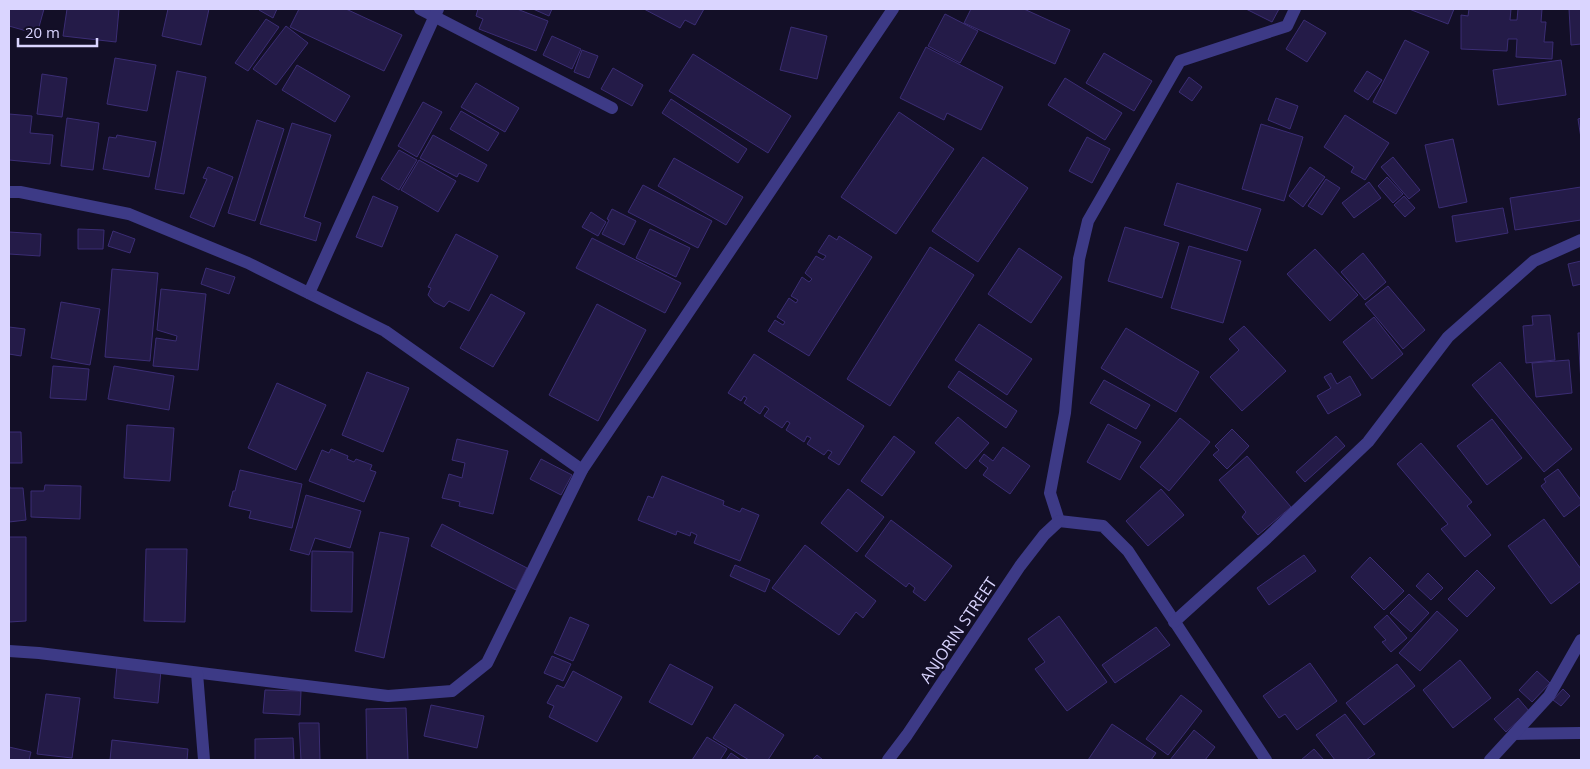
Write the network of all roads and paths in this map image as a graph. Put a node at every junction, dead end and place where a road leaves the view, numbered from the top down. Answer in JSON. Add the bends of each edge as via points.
{"nodes":[{"id":1,"x":420,"y":9,"type":"edge"},
{"id":2,"x":893,"y":9,"type":"edge"},
{"id":3,"x":1295,"y":9,"type":"edge"},
{"id":4,"x":436,"y":13,"type":"edge"},
{"id":5,"x":612,"y":108,"type":"dead end"},
{"id":6,"x":9,"y":192,"type":"edge"},
{"id":7,"x":1581,"y":240,"type":"edge"},
{"id":8,"x":309,"y":293,"type":"junction"},
{"id":9,"x":582,"y":470,"type":"junction"},
{"id":10,"x":1059,"y":521,"type":"junction"},
{"id":11,"x":1174,"y":622,"type":"junction"},
{"id":12,"x":1581,"y":640,"type":"edge"},
{"id":13,"x":9,"y":651,"type":"edge"},
{"id":14,"x":196,"y":673,"type":"junction"},
{"id":15,"x":1581,"y":733,"type":"edge"},
{"id":16,"x":1514,"y":734,"type":"junction"},
{"id":17,"x":204,"y":760,"type":"edge"},
{"id":18,"x":888,"y":760,"type":"edge"},
{"id":19,"x":1266,"y":760,"type":"edge"},
{"id":20,"x":1490,"y":760,"type":"edge"}],
"edges":[{"from":1,"to":4,"type":"street"},
{"from":2,"to":9,"type":"street"},
{"from":3,"to":10,"type":"street","via":[[1287,26],[1180,61],[1088,221],[1079,259],[1065,412],[1050,493]]},
{"from":4,"to":5,"type":"street"},
{"from":4,"to":8,"type":"street"},
{"from":6,"to":8,"type":"street","via":[[129,214],[248,263]]},
{"from":7,"to":11,"type":"street","via":[[1534,261],[1448,338],[1368,442]]},
{"from":8,"to":9,"type":"street","via":[[385,331]]},
{"from":9,"to":14,"type":"street","via":[[487,663],[452,691],[388,696]]},
{"from":10,"to":11,"type":"street","via":[[1103,526],[1128,551]]},
{"from":10,"to":18,"type":"street","name":"ANJORIN STREET","via":[[1020,566]]},
{"from":11,"to":19,"type":"street"},
{"from":12,"to":16,"type":"street","via":[[1549,696]]},
{"from":13,"to":14,"type":"street"},
{"from":14,"to":17,"type":"street"},
{"from":15,"to":16,"type":"street"},
{"from":16,"to":20,"type":"street"}]}
